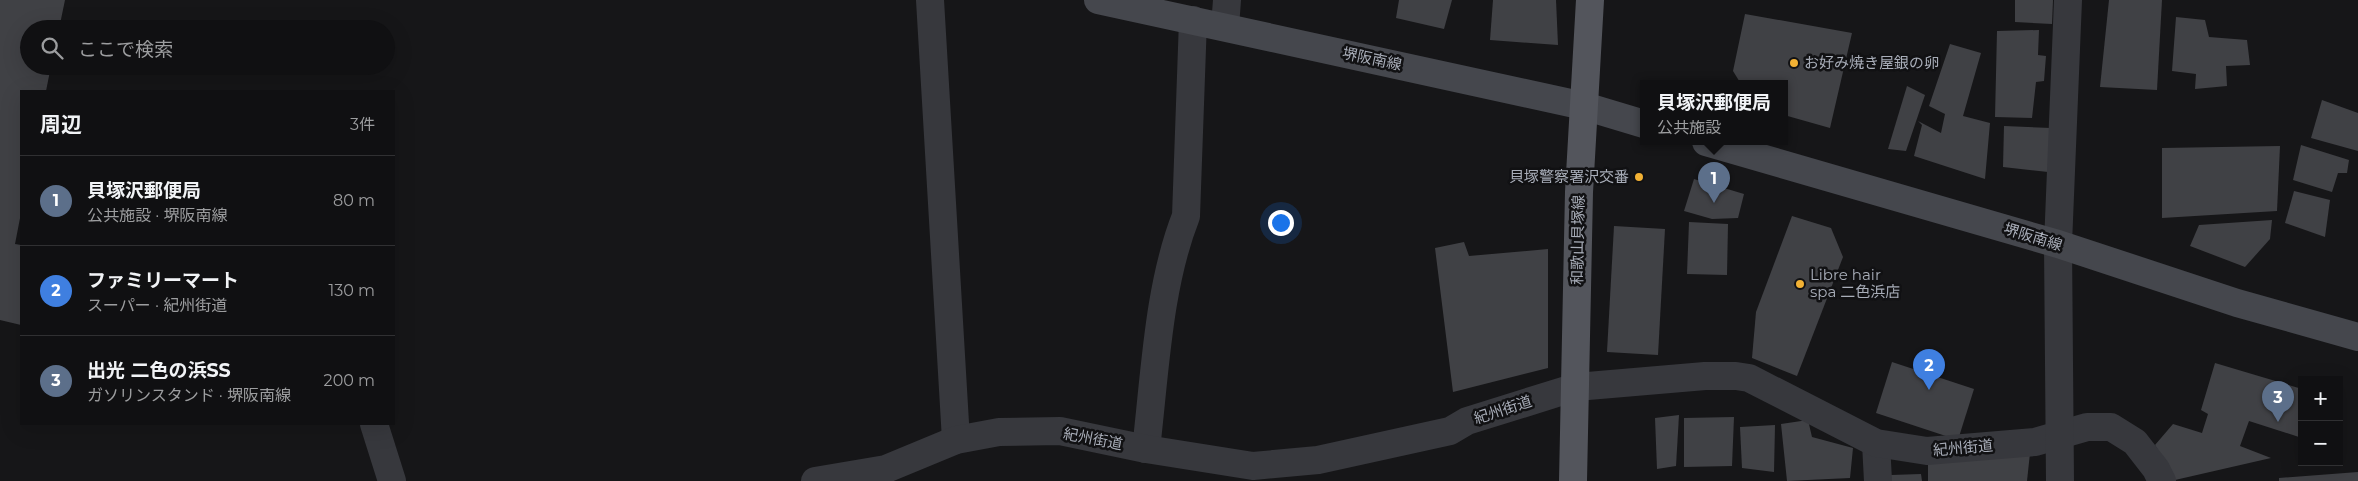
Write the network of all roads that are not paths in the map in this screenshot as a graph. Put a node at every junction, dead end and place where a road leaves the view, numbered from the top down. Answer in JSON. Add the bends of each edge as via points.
{"nodes":[{"id":1,"x":930,"y":0,"type":"edge"},
{"id":2,"x":1098,"y":0,"type":"edge"},
{"id":3,"x":1227,"y":0,"type":"edge"},
{"id":4,"x":1590,"y":0,"type":"edge"},
{"id":5,"x":2068,"y":0,"type":"edge"},
{"id":6,"x":1193,"y":20,"type":"junction"},
{"id":7,"x":1225,"y":27,"type":"junction"},
{"id":8,"x":1584,"y":106,"type":"junction"},
{"id":9,"x":1640,"y":123,"type":"edge"},
{"id":10,"x":1716,"y":145,"type":"edge"},
{"id":11,"x":2058,"y":244,"type":"junction"},
{"id":12,"x":2358,"y":337,"type":"edge"},
{"id":13,"x":1576,"y":387,"type":"junction"},
{"id":14,"x":374,"y":425,"type":"edge"},
{"id":15,"x":2061,"y":434,"type":"junction"},
{"id":16,"x":956,"y":440,"type":"junction"},
{"id":17,"x":1876,"y":442,"type":"junction"},
{"id":18,"x":1146,"y":449,"type":"junction"},
{"id":19,"x":1253,"y":474,"type":"edge"},
{"id":20,"x":888,"y":475,"type":"edge"},
{"id":21,"x":392,"y":481,"type":"edge"},
{"id":22,"x":815,"y":481,"type":"edge"},
{"id":23,"x":1573,"y":481,"type":"edge"},
{"id":24,"x":1878,"y":481,"type":"edge"},
{"id":25,"x":2060,"y":481,"type":"edge"},
{"id":26,"x":2162,"y":481,"type":"edge"}],
"edges":[{"from":1,"to":16,"type":"street"},
{"from":2,"to":6,"type":"main road","name":"堺阪南線"},
{"from":3,"to":7,"type":"street"},
{"from":4,"to":8,"type":"main road","name":"和歌山貝塚線"},
{"from":5,"to":11,"type":"street"},
{"from":6,"to":7,"type":"main road","name":"堺阪南線"},
{"from":6,"to":18,"type":"street","via":[[1186,216],[1165,294]]},
{"from":7,"to":8,"type":"main road","name":"堺阪南線"},
{"from":8,"to":9,"type":"main road","name":"堺阪南線"},
{"from":8,"to":13,"type":"main road","name":"和歌山貝塚線","via":[[1579,192]]},
{"from":10,"to":11,"type":"main road","name":"堺阪南線"},
{"from":11,"to":12,"type":"main road","name":"堺阪南線","via":[[2237,303]]},
{"from":11,"to":15,"type":"street"},
{"from":13,"to":17,"type":"street","name":"紀州街道","via":[[1706,376],[1749,378]]},
{"from":13,"to":19,"type":"street","name":"紀州街道","via":[[1467,421],[1450,431]]},
{"from":13,"to":23,"type":"main road","name":"和歌山貝塚線"},
{"from":14,"to":21,"type":"street"},
{"from":15,"to":17,"type":"street","name":"紀州街道","via":[[2035,442],[1927,451]]},
{"from":15,"to":25,"type":"street"},
{"from":15,"to":26,"type":"street","name":"紀州街道","via":[[2087,427],[2111,427],[2135,442]]},
{"from":16,"to":18,"type":"street","name":"紀州街道","via":[[999,432],[1060,431]]},
{"from":16,"to":20,"type":"street","name":"紀州街道"},
{"from":17,"to":24,"type":"street"},
{"from":18,"to":19,"type":"street","name":"紀州街道"},
{"from":20,"to":22,"type":"street","name":"紀州街道"}]}
